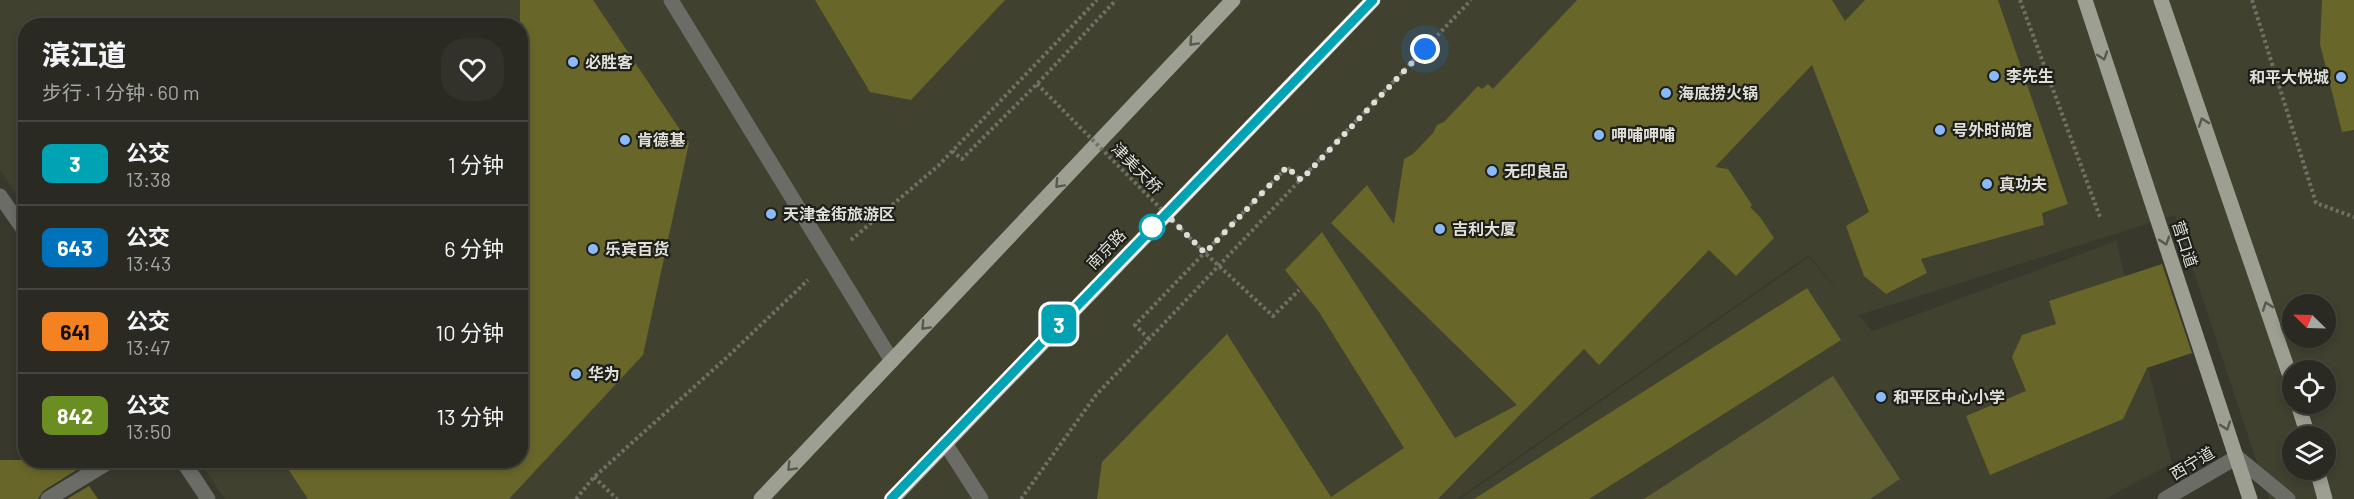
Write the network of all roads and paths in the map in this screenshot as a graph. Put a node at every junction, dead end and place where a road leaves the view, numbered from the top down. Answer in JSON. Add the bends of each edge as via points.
{"nodes":[{"id":1,"x":671,"y":0,"type":"edge"},
{"id":2,"x":1116,"y":0,"type":"edge"},
{"id":3,"x":1233,"y":0,"type":"edge"},
{"id":4,"x":1373,"y":0,"type":"edge"},
{"id":5,"x":1472,"y":0,"type":"edge"},
{"id":6,"x":2020,"y":0,"type":"edge"},
{"id":7,"x":2085,"y":0,"type":"edge"},
{"id":8,"x":2161,"y":0,"type":"edge"},
{"id":9,"x":2252,"y":0,"type":"edge"},
{"id":10,"x":1037,"y":84,"type":"junction"},
{"id":11,"x":952,"y":151,"type":"dead end"},
{"id":12,"x":1301,"y":180,"type":"junction"},
{"id":13,"x":0,"y":196,"type":"edge"},
{"id":14,"x":2354,"y":216,"type":"edge"},
{"id":15,"x":2100,"y":217,"type":"dead end"},
{"id":16,"x":18,"y":221,"type":"edge"},
{"id":17,"x":1205,"y":253,"type":"junction"},
{"id":18,"x":1299,"y":290,"type":"dead end"},
{"id":19,"x":1149,"y":339,"type":"junction"},
{"id":20,"x":2284,"y":360,"type":"edge"},
{"id":21,"x":892,"y":361,"type":"junction"},
{"id":22,"x":945,"y":444,"type":"junction"},
{"id":23,"x":2237,"y":457,"type":"junction"},
{"id":24,"x":99,"y":468,"type":"edge"},
{"id":25,"x":187,"y":468,"type":"edge"},
{"id":26,"x":594,"y":477,"type":"dead end"},
{"id":27,"x":2320,"y":480,"type":"edge"},
{"id":28,"x":48,"y":499,"type":"edge"},
{"id":29,"x":208,"y":499,"type":"edge"},
{"id":30,"x":617,"y":499,"type":"edge"},
{"id":31,"x":761,"y":499,"type":"edge"},
{"id":32,"x":891,"y":499,"type":"edge"},
{"id":33,"x":981,"y":499,"type":"edge"},
{"id":34,"x":1021,"y":499,"type":"edge"},
{"id":35,"x":2165,"y":499,"type":"edge"},
{"id":36,"x":2250,"y":499,"type":"edge"},
{"id":37,"x":2288,"y":499,"type":"edge"},
{"id":38,"x":2325,"y":499,"type":"edge"}],
"edges":[{"from":1,"to":21,"type":"street"},
{"from":2,"to":10,"type":"path"},
{"from":3,"to":21,"type":"main road","one_way":true},
{"from":4,"to":22,"type":"main road","name":"南京路"},
{"from":5,"to":12,"type":"path"},
{"from":6,"to":15,"type":"path"},
{"from":7,"to":23,"type":"main road","name":"营口道","one_way":true},
{"from":20,"to":8,"type":"main road","one_way":true},
{"from":9,"to":14,"type":"path","via":[[2316,203]]},
{"from":10,"to":11,"type":"path","via":[[962,159]]},
{"from":10,"to":17,"type":"path","name":"津美天桥","bridge":true},
{"from":12,"to":17,"type":"path","via":[[1287,167]]},
{"from":12,"to":19,"type":"path"},
{"from":13,"to":16,"type":"street"},
{"from":17,"to":18,"type":"path","name":"津美天桥","bridge":true,"via":[[1273,316]]},
{"from":17,"to":19,"type":"path","via":[[1135,325]]},
{"from":19,"to":34,"type":"path","via":[[1096,395]]},
{"from":21,"to":31,"type":"main road","one_way":true},
{"from":22,"to":32,"type":"main road","name":"南京路"},
{"from":22,"to":33,"type":"street"},
{"from":23,"to":35,"type":"street","name":"西宁道"},
{"from":23,"to":36,"type":"main road","name":"营口道"},
{"from":23,"to":37,"type":"street"},
{"from":24,"to":28,"type":"street"},
{"from":25,"to":29,"type":"street"},
{"from":26,"to":30,"type":"path"},
{"from":27,"to":38,"type":"main road"}]}
